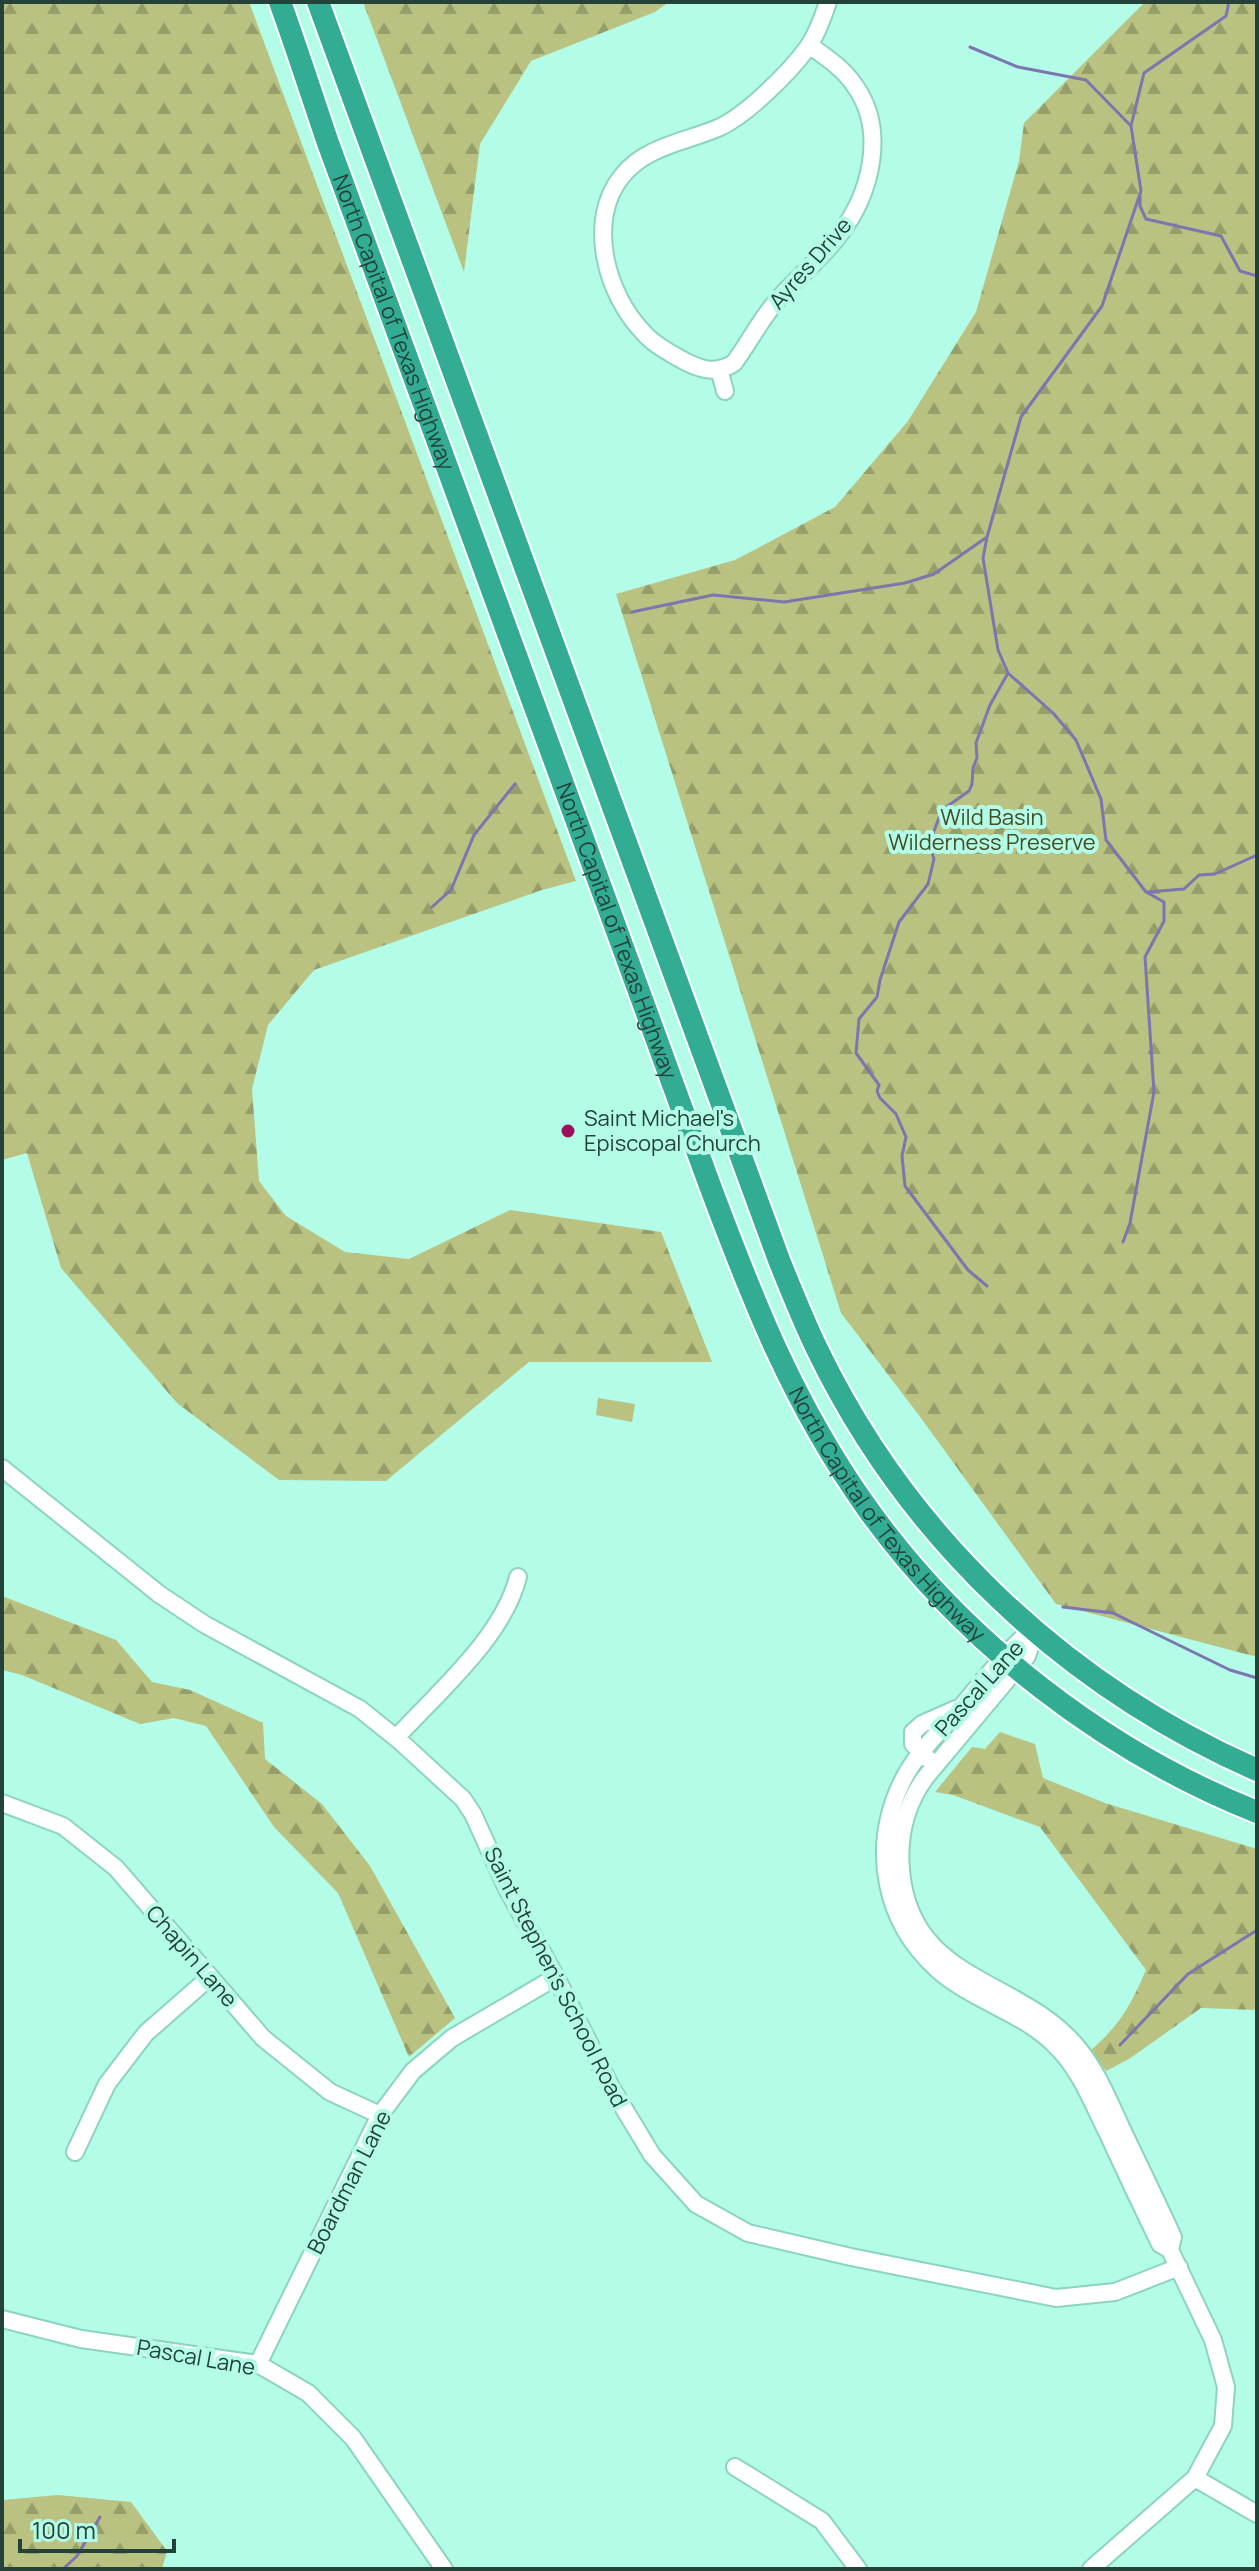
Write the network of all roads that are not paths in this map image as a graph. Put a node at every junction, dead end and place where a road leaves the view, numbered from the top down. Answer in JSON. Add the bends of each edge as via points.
{"nodes":[{"id":1,"x":280,"y":2,"type":"edge"},
{"id":2,"x":318,"y":2,"type":"edge"},
{"id":3,"x":828,"y":2,"type":"edge"},
{"id":4,"x":809,"y":45,"type":"junction"},
{"id":5,"x":719,"y":369,"type":"junction"},
{"id":6,"x":725,"y":391,"type":"dead end"},
{"id":7,"x":639,"y":875,"type":"junction"},
{"id":8,"x":602,"y":890,"type":"junction"},
{"id":9,"x":2,"y":1468,"type":"edge"},
{"id":10,"x":518,"y":1577,"type":"dead end"},
{"id":11,"x":1031,"y":1630,"type":"junction"},
{"id":12,"x":1011,"y":1662,"type":"junction"},
{"id":13,"x":396,"y":1738,"type":"junction"},
{"id":14,"x":921,"y":1753,"type":"junction"},
{"id":15,"x":936,"y":1765,"type":"junction"},
{"id":16,"x":1257,"y":1770,"type":"edge"},
{"id":17,"x":910,"y":1785,"type":"junction"},
{"id":18,"x":2,"y":1803,"type":"edge"},
{"id":19,"x":1257,"y":1812,"type":"edge"},
{"id":20,"x":210,"y":1977,"type":"junction"},
{"id":21,"x":556,"y":1977,"type":"junction"},
{"id":22,"x":380,"y":2115,"type":"junction"},
{"id":23,"x":75,"y":2152,"type":"dead end"},
{"id":24,"x":1179,"y":2267,"type":"junction"},
{"id":25,"x":2,"y":2319,"type":"edge"},
{"id":26,"x":258,"y":2364,"type":"junction"},
{"id":27,"x":735,"y":2467,"type":"dead end"},
{"id":28,"x":1195,"y":2478,"type":"junction"},
{"id":29,"x":1257,"y":2514,"type":"edge"},
{"id":30,"x":444,"y":2569,"type":"edge"},
{"id":31,"x":858,"y":2569,"type":"edge"},
{"id":32,"x":1091,"y":2569,"type":"edge"}],
"edges":[{"from":1,"to":8,"type":"highway","name":"North Capital of Texas Highway"},
{"from":2,"to":7,"type":"highway","name":"North Capital of Texas Highway"},
{"from":3,"to":4,"type":"street"},
{"from":4,"to":5,"type":"street","name":"Ayres Drive","via":[[849,78],[866,106],[873,135],[867,178],[842,232],[775,303],[734,363]]},
{"from":4,"to":5,"type":"street","via":[[739,116],[635,162],[616,183],[606,206],[605,254],[631,319],[682,359]]},
{"from":5,"to":6,"type":"street"},
{"from":7,"to":8,"type":"highway"},
{"from":7,"to":11,"type":"highway","name":"North Capital of Texas Highway","via":[[779,1260],[835,1385],[919,1510]]},
{"from":8,"to":12,"type":"highway","name":"North Capital of Texas Highway","via":[[744,1276],[799,1397],[886,1532]]},
{"from":9,"to":13,"type":"street","name":"Saint Stephen's School Road","via":[[159,1594],[341,1698]]},
{"from":10,"to":13,"type":"street","via":[[495,1628]]},
{"from":11,"to":12,"type":"street","name":"Pascal Lane"},
{"from":11,"to":16,"type":"highway","name":"North Capital of Texas Highway","via":[[1176,1731]]},
{"from":12,"to":14,"type":"street","name":"Pascal Lane"},
{"from":12,"to":15,"type":"street","name":"Pascal Lane"},
{"from":12,"to":19,"type":"highway","name":"North Capital of Texas Highway","via":[[1135,1751]]},
{"from":13,"to":21,"type":"street","name":"Saint Stephen's School Road","via":[[463,1799]]},
{"from":14,"to":15,"type":"street"},
{"from":14,"to":17,"type":"street","name":"Pascal Lane"},
{"from":15,"to":17,"type":"street","name":"Pascal Lane"},
{"from":17,"to":24,"type":"street","name":"Pascal Lane","via":[[889,1818],[884,1858],[887,1886],[909,1922],[918,1950],[940,1972],[990,1994],[1057,2047],[1086,2089],[1160,2244]]},
{"from":18,"to":20,"type":"street","name":"Chapin Lane","via":[[63,1826],[116,1868]]},
{"from":20,"to":22,"type":"street","name":"Chapin Lane","via":[[263,2038],[330,2092]]},
{"from":20,"to":23,"type":"street","via":[[146,2033],[107,2084]]},
{"from":21,"to":22,"type":"street","name":"Boardman Lane","via":[[452,2038],[413,2071]]},
{"from":21,"to":24,"type":"street","name":"Saint Stephen's School Road","via":[[652,2155],[696,2204],[748,2233],[1056,2298],[1115,2292]]},
{"from":22,"to":26,"type":"street","name":"Boardman Lane"},
{"from":24,"to":28,"type":"street","name":"Pascal Lane","via":[[1213,2340],[1226,2387],[1223,2426]]},
{"from":25,"to":26,"type":"street","name":"Pascal Lane","via":[[81,2339]]},
{"from":26,"to":30,"type":"street","name":"Pascal Lane","via":[[308,2393],[353,2438]]},
{"from":27,"to":31,"type":"street","via":[[822,2521]]},
{"from":28,"to":29,"type":"street"},
{"from":28,"to":32,"type":"street","name":"Pascal Lane"}]}
